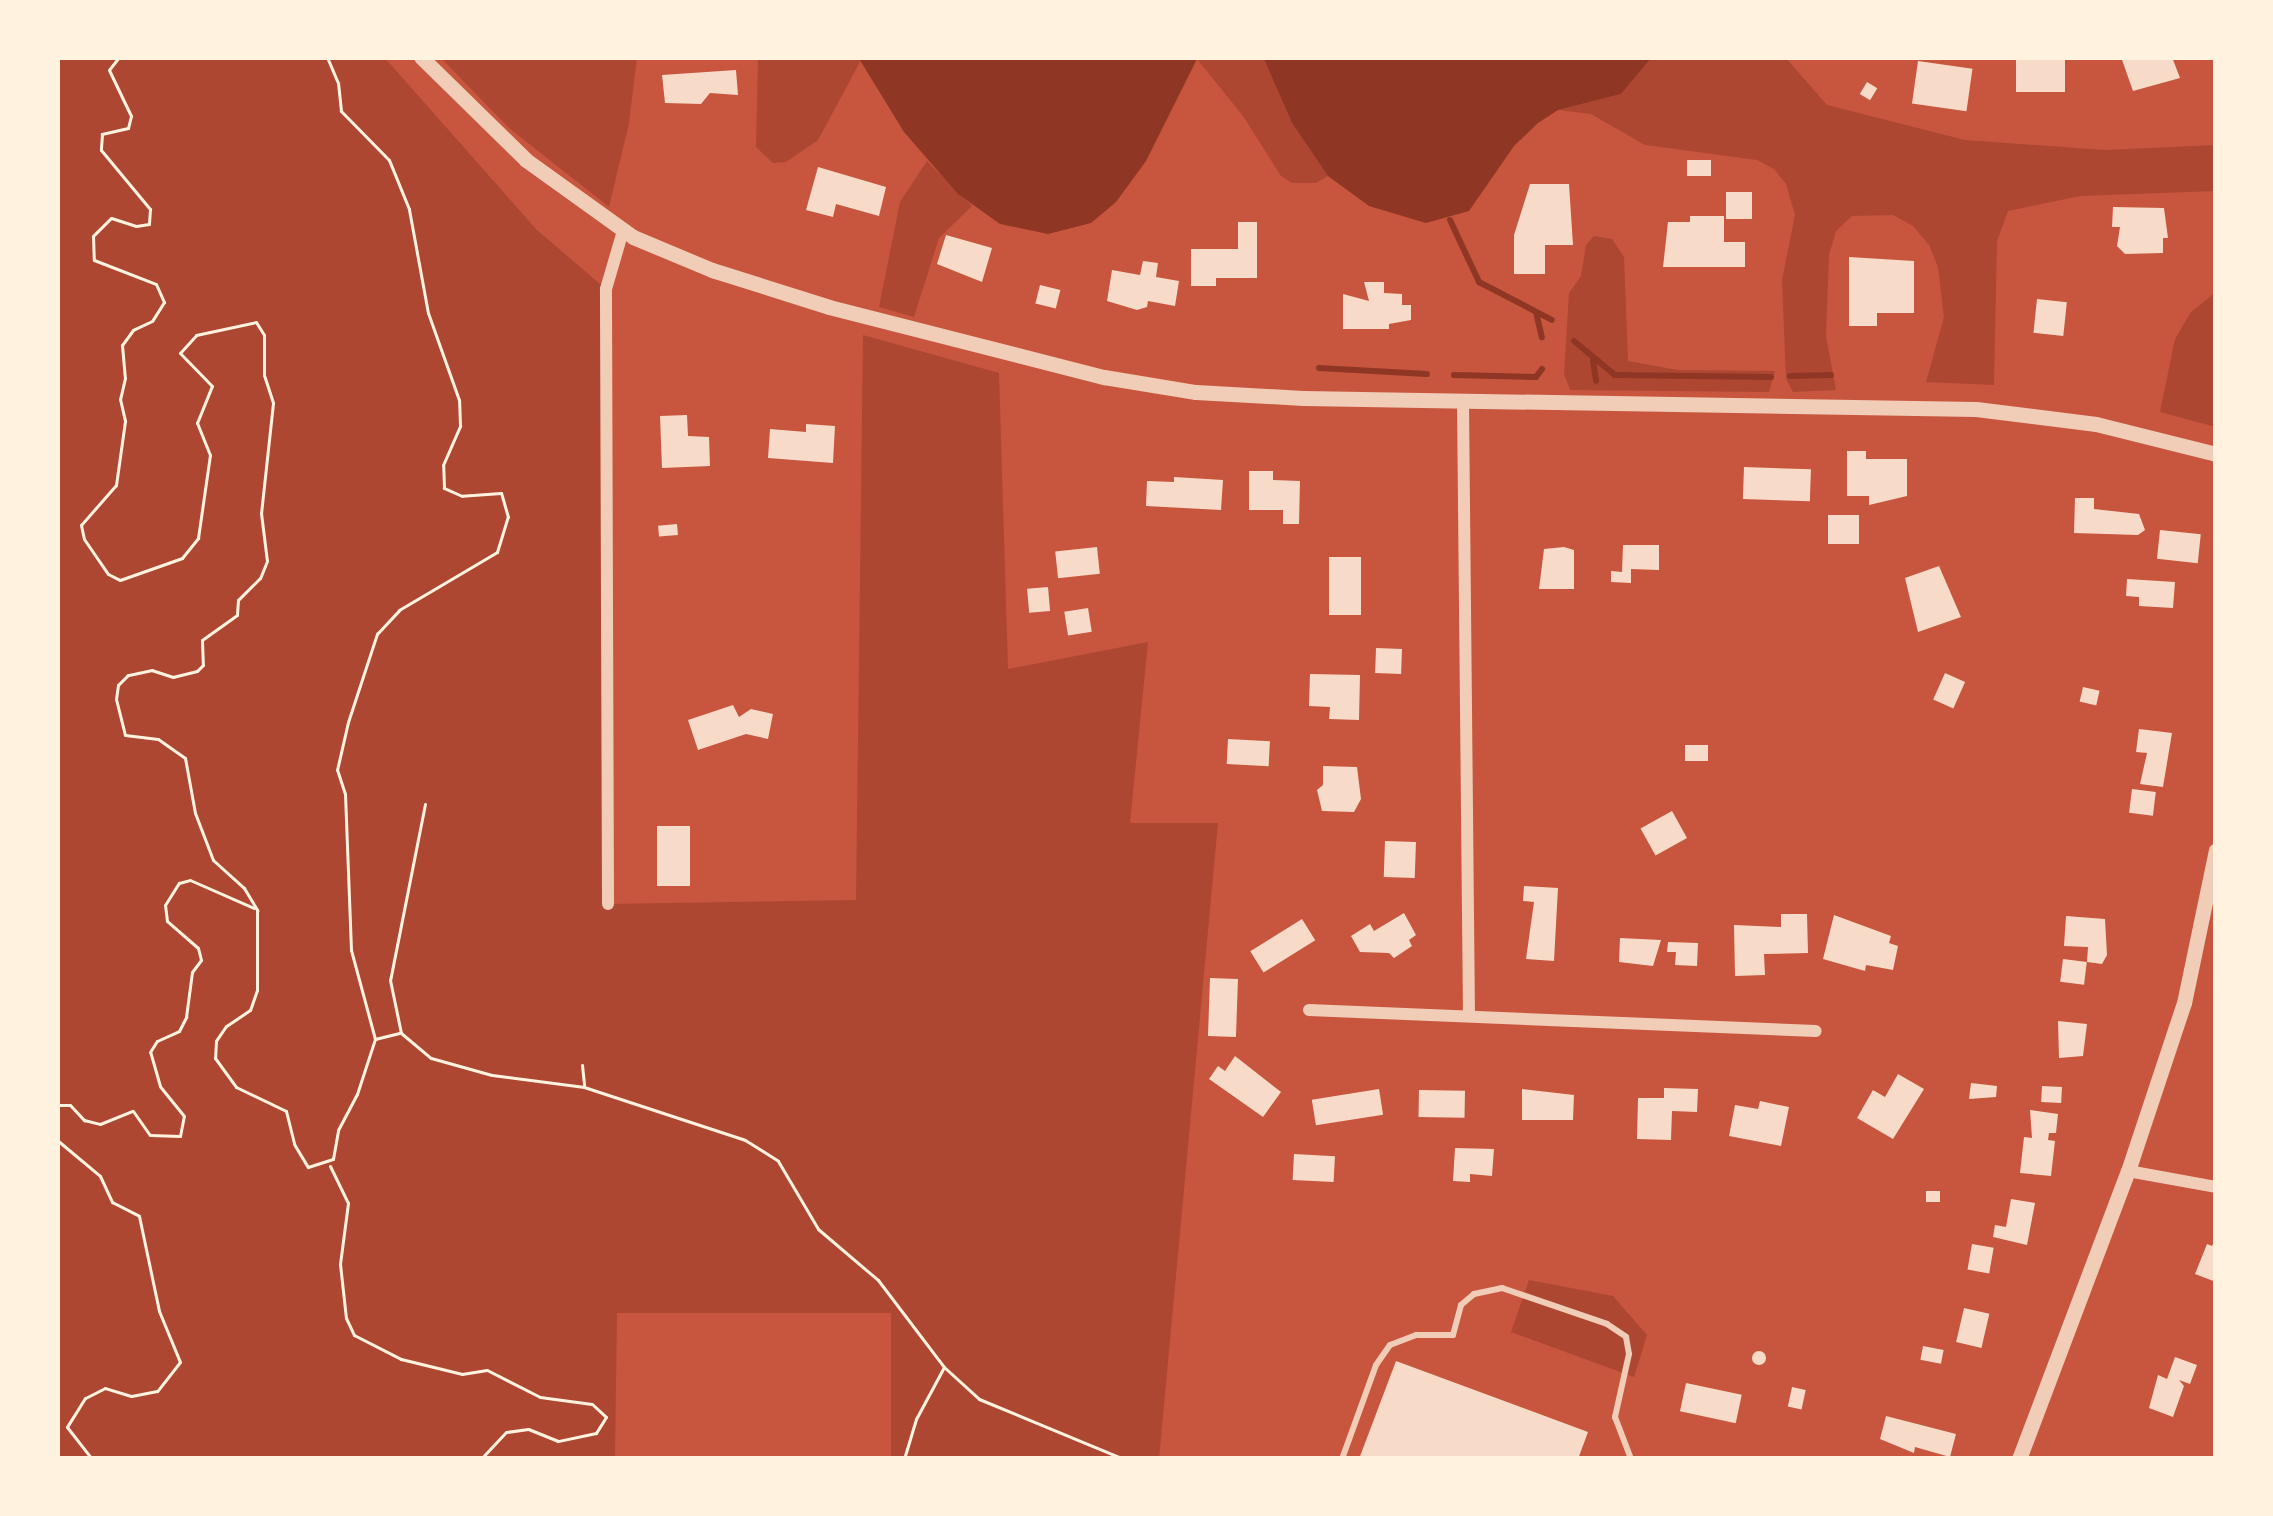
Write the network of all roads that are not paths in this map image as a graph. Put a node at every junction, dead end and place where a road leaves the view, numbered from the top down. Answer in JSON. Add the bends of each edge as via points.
{"nodes":[{"id":1,"x":422,"y":57,"type":"edge"},
{"id":2,"x":623,"y":232,"type":"junction"},
{"id":3,"x":1463,"y":401,"type":"junction"},
{"id":4,"x":2216,"y":454,"type":"edge"},
{"id":5,"x":2216,"y":850,"type":"edge"},
{"id":6,"x":608,"y":904,"type":"dead end"},
{"id":7,"x":1310,"y":1010,"type":"dead end"},
{"id":8,"x":1469,"y":1014,"type":"junction"},
{"id":9,"x":1816,"y":1031,"type":"dead end"},
{"id":10,"x":2128,"y":1172,"type":"junction"},
{"id":11,"x":2216,"y":1187,"type":"edge"},
{"id":12,"x":1342,"y":1459,"type":"edge"},
{"id":13,"x":1631,"y":1459,"type":"edge"},
{"id":14,"x":2019,"y":1459,"type":"edge"}],
"edges":[{"from":1,"to":2,"type":"street","via":[[526,160]]},
{"from":2,"to":3,"type":"street","via":[[795,297],[1127,382],[1223,394]]},
{"from":2,"to":6,"type":"street","via":[[606,285]]},
{"from":3,"to":4,"type":"street","via":[[1963,408],[2076,421]]},
{"from":3,"to":8,"type":"street"},
{"from":5,"to":10,"type":"street","via":[[2184,1003]]},
{"from":7,"to":8,"type":"street"},
{"from":8,"to":9,"type":"street"},
{"from":10,"to":11,"type":"street"},
{"from":10,"to":14,"type":"street"},
{"from":12,"to":13,"type":"lane","via":[[1390,1345],[1453,1335],[1461,1305],[1502,1288],[1626,1337],[1615,1418]]}]}
